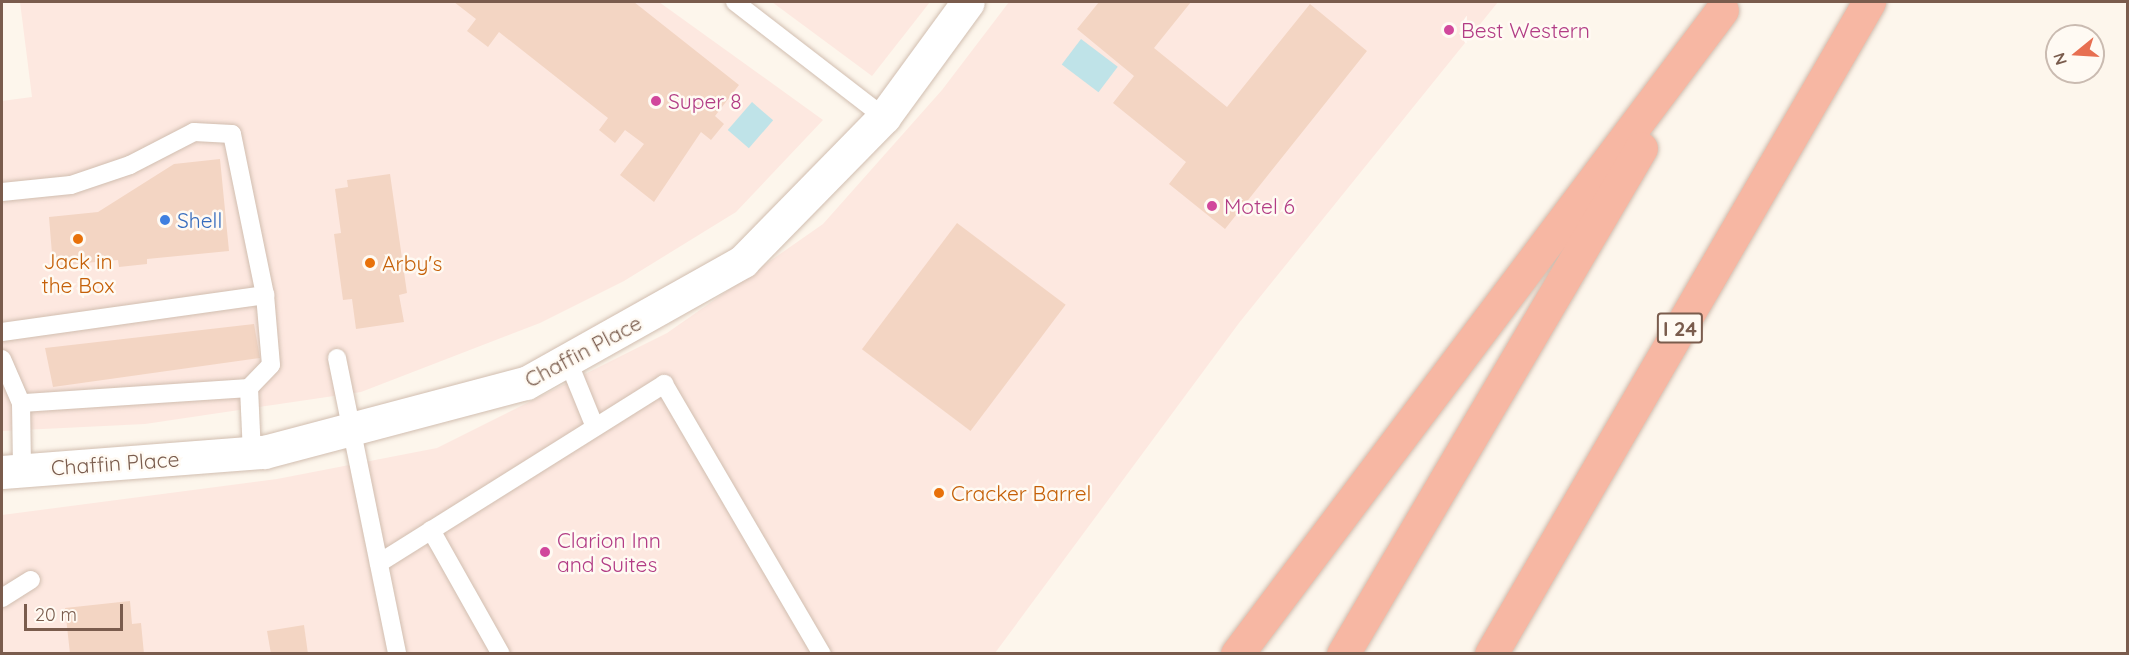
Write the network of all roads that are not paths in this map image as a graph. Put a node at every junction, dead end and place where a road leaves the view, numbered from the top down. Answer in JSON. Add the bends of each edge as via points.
{"nodes":[{"id":1,"x":735,"y":2,"type":"edge"},
{"id":2,"x":968,"y":2,"type":"edge"},
{"id":3,"x":1869,"y":2,"type":"edge"},
{"id":4,"x":1724,"y":6,"type":"edge"},
{"id":5,"x":884,"y":117,"type":"junction"},
{"id":6,"x":2,"y":192,"type":"edge"},
{"id":7,"x":265,"y":295,"type":"junction"},
{"id":8,"x":2,"y":332,"type":"edge"},
{"id":9,"x":337,"y":358,"type":"dead end"},
{"id":10,"x":2,"y":360,"type":"edge"},
{"id":11,"x":568,"y":361,"type":"junction"},
{"id":12,"x":249,"y":388,"type":"junction"},
{"id":13,"x":21,"y":403,"type":"junction"},
{"id":14,"x":595,"y":427,"type":"junction"},
{"id":15,"x":351,"y":429,"type":"junction"},
{"id":16,"x":252,"y":453,"type":"junction"},
{"id":17,"x":12,"y":471,"type":"edge"},
{"id":18,"x":431,"y":530,"type":"junction"},
{"id":19,"x":379,"y":563,"type":"junction"},
{"id":20,"x":31,"y":580,"type":"dead end"},
{"id":21,"x":2,"y":598,"type":"edge"},
{"id":22,"x":397,"y":654,"type":"edge"},
{"id":23,"x":501,"y":654,"type":"edge"},
{"id":24,"x":822,"y":654,"type":"edge"},
{"id":25,"x":1237,"y":654,"type":"edge"},
{"id":26,"x":1343,"y":654,"type":"edge"},
{"id":27,"x":1491,"y":654,"type":"edge"}],
"edges":[{"from":1,"to":5,"type":"lane"},
{"from":2,"to":5,"type":"street","name":"Chaffin Place"},
{"from":3,"to":27,"type":"highway","number":"I 24"},
{"from":4,"to":25,"type":"highway"},
{"from":4,"to":26,"type":"highway"},
{"from":5,"to":11,"type":"street","name":"Chaffin Place","via":[[743,261]]},
{"from":6,"to":7,"type":"lane","via":[[71,185],[130,165],[194,132],[232,134]]},
{"from":7,"to":8,"type":"lane"},
{"from":7,"to":12,"type":"lane","via":[[271,365]]},
{"from":9,"to":15,"type":"lane"},
{"from":10,"to":13,"type":"lane"},
{"from":11,"to":14,"type":"lane"},
{"from":11,"to":15,"type":"street","name":"Chaffin Place","via":[[526,383]]},
{"from":12,"to":13,"type":"lane"},
{"from":12,"to":16,"type":"lane"},
{"from":13,"to":17,"type":"lane"},
{"from":14,"to":18,"type":"lane"},
{"from":14,"to":24,"type":"lane","via":[[664,384]]},
{"from":15,"to":16,"type":"street","name":"Chaffin Place"},
{"from":15,"to":19,"type":"lane"},
{"from":16,"to":17,"type":"street","name":"Chaffin Place"},
{"from":18,"to":19,"type":"lane"},
{"from":18,"to":23,"type":"lane"},
{"from":19,"to":22,"type":"lane"},
{"from":20,"to":21,"type":"lane"}]}
